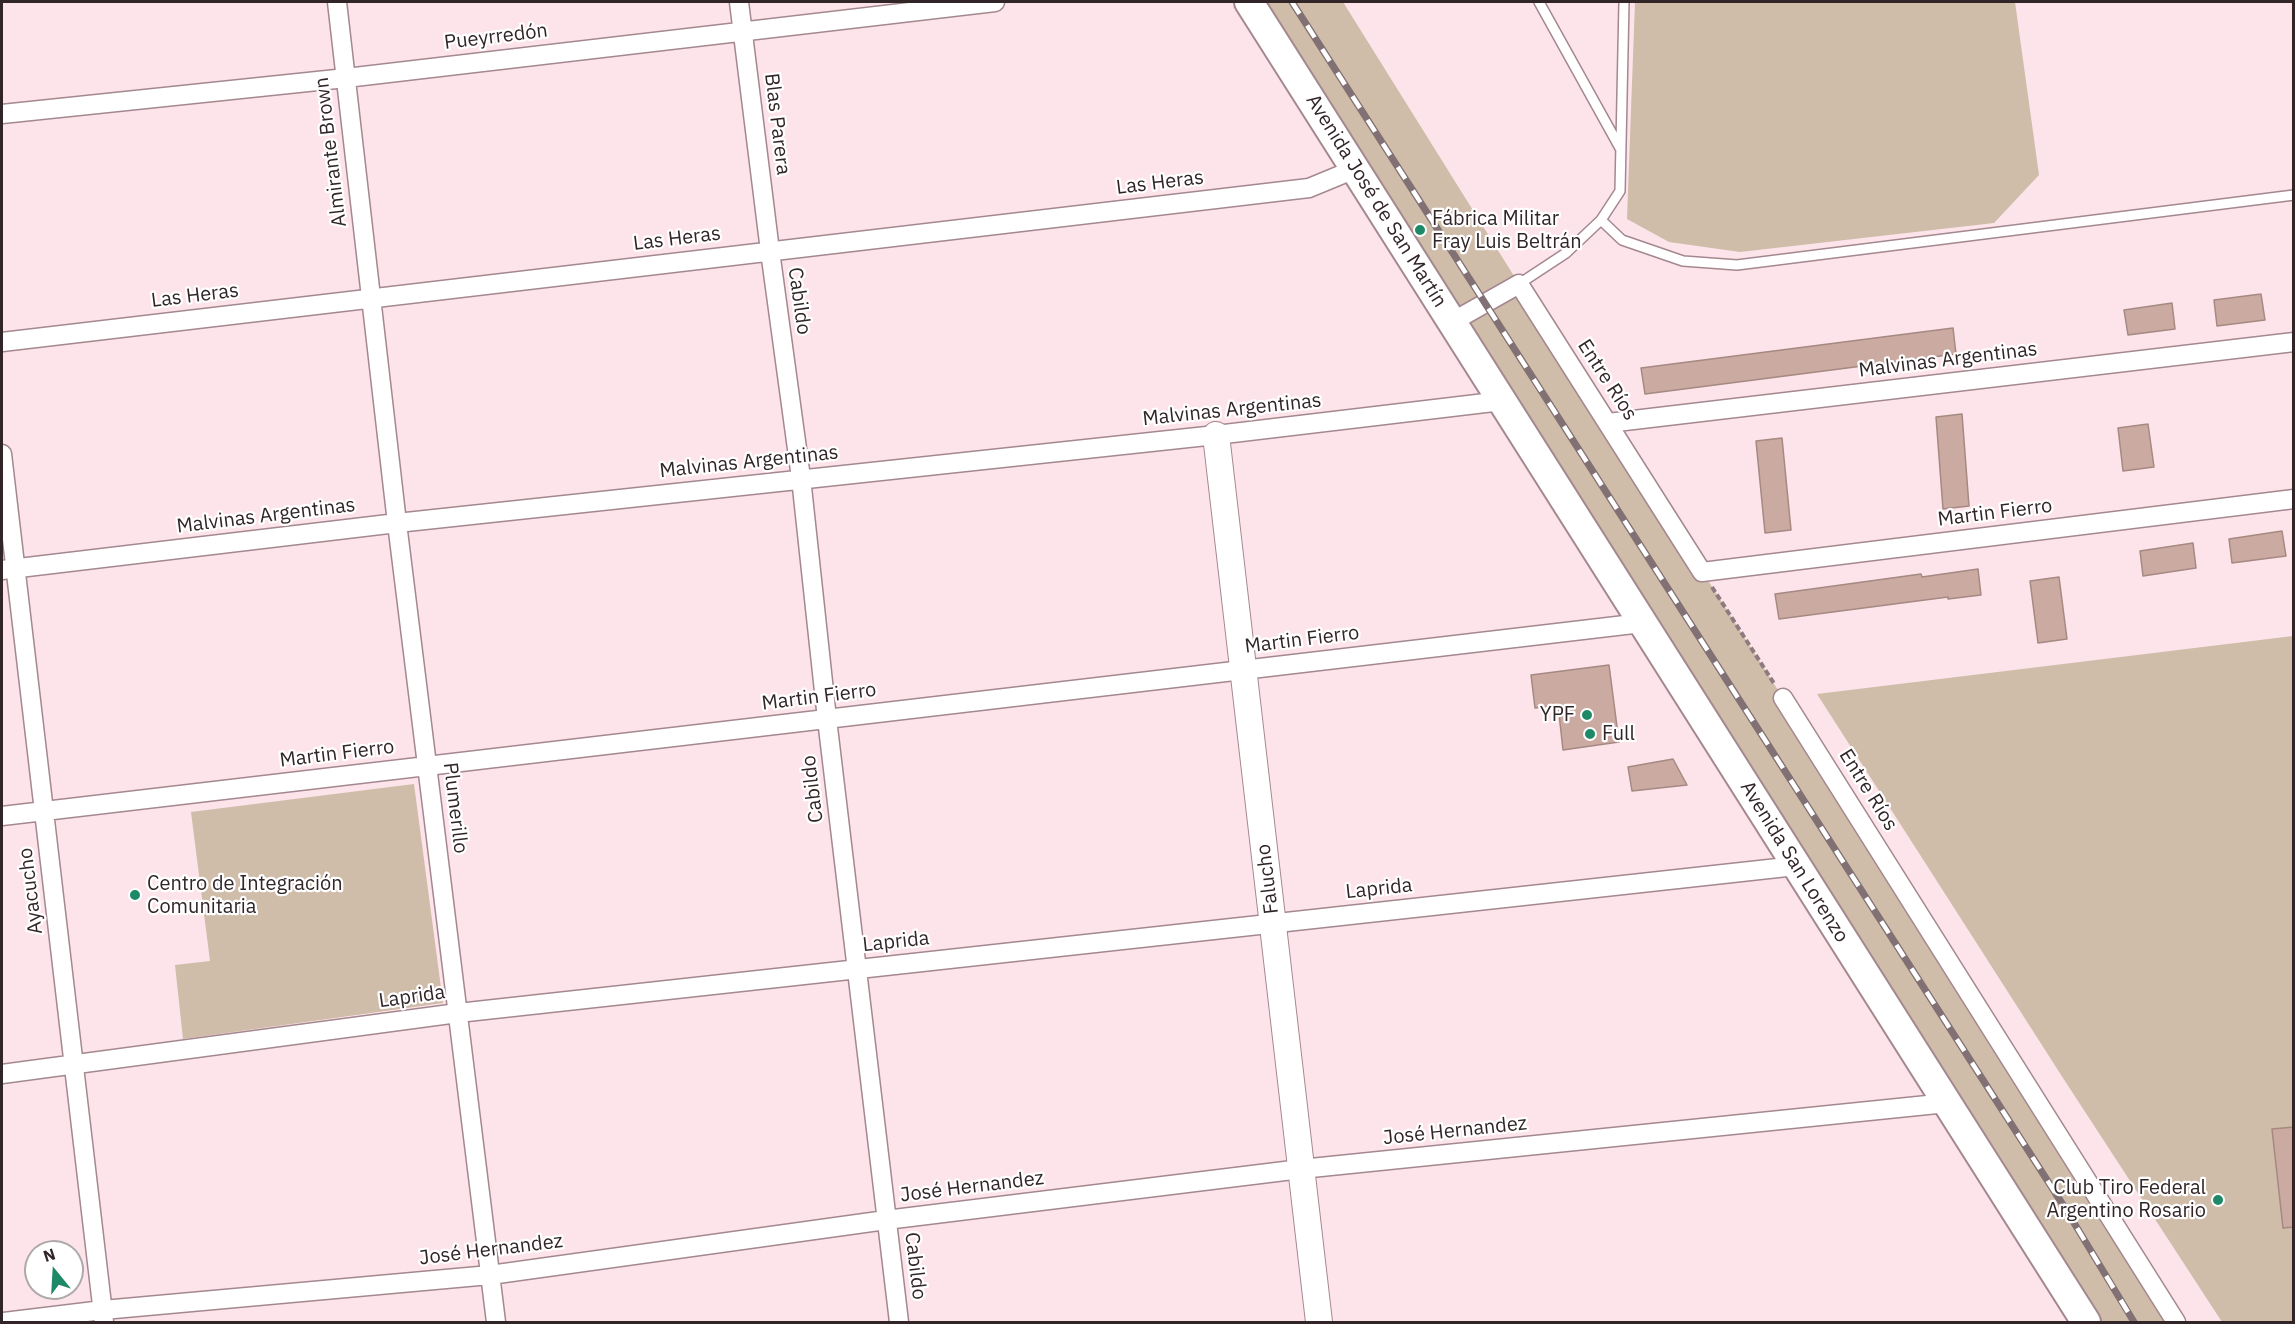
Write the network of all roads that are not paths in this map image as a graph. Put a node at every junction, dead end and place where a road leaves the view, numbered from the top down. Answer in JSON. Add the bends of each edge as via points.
{"nodes":[{"id":1,"x":337,"y":2,"type":"edge"},
{"id":2,"x":739,"y":2,"type":"edge"},
{"id":3,"x":995,"y":2,"type":"edge"},
{"id":4,"x":1249,"y":2,"type":"edge"},
{"id":5,"x":1539,"y":2,"type":"edge"},
{"id":6,"x":1624,"y":2,"type":"edge"},
{"id":7,"x":742,"y":31,"type":"junction"},
{"id":8,"x":346,"y":78,"type":"junction"},
{"id":9,"x":2,"y":114,"type":"edge"},
{"id":10,"x":1621,"y":150,"type":"junction"},
{"id":11,"x":1355,"y":169,"type":"junction"},
{"id":12,"x":2294,"y":195,"type":"edge"},
{"id":13,"x":1601,"y":220,"type":"junction"},
{"id":14,"x":770,"y":251,"type":"junction"},
{"id":15,"x":1519,"y":284,"type":"junction"},
{"id":16,"x":371,"y":298,"type":"junction"},
{"id":17,"x":1452,"y":322,"type":"junction"},
{"id":18,"x":2,"y":342,"type":"edge"},
{"id":19,"x":2294,"y":342,"type":"edge"},
{"id":20,"x":1502,"y":401,"type":"junction"},
{"id":21,"x":1608,"y":423,"type":"junction"},
{"id":22,"x":1216,"y":435,"type":"junction"},
{"id":23,"x":2,"y":454,"type":"edge"},
{"id":24,"x":801,"y":478,"type":"junction"},
{"id":25,"x":2294,"y":499,"type":"edge"},
{"id":26,"x":397,"y":523,"type":"junction"},
{"id":27,"x":8,"y":569,"type":"edge"},
{"id":28,"x":1702,"y":572,"type":"joint"},
{"id":29,"x":1642,"y":622,"type":"junction"},
{"id":30,"x":1243,"y":670,"type":"junction"},
{"id":31,"x":1783,"y":698,"type":"road end"},
{"id":32,"x":827,"y":719,"type":"junction"},
{"id":33,"x":427,"y":766,"type":"junction"},
{"id":34,"x":44,"y":812,"type":"junction"},
{"id":35,"x":2,"y":816,"type":"edge"},
{"id":36,"x":1796,"y":866,"type":"junction"},
{"id":37,"x":1273,"y":924,"type":"junction"},
{"id":38,"x":857,"y":969,"type":"junction"},
{"id":39,"x":458,"y":1013,"type":"junction"},
{"id":40,"x":74,"y":1064,"type":"junction"},
{"id":41,"x":2,"y":1074,"type":"edge"},
{"id":42,"x":1947,"y":1103,"type":"junction"},
{"id":43,"x":1301,"y":1169,"type":"junction"},
{"id":44,"x":886,"y":1220,"type":"junction"},
{"id":45,"x":490,"y":1275,"type":"junction"},
{"id":46,"x":103,"y":1316,"type":"edge"},
{"id":47,"x":4,"y":1323,"type":"edge"},
{"id":48,"x":496,"y":1323,"type":"edge"},
{"id":49,"x":899,"y":1323,"type":"edge"},
{"id":50,"x":1319,"y":1323,"type":"edge"},
{"id":51,"x":2086,"y":1323,"type":"edge"},
{"id":52,"x":2176,"y":1323,"type":"edge"}],
"edges":[{"from":1,"to":8,"type":"street","name":"Almirante Brown"},
{"from":2,"to":7,"type":"street","name":"Blas Parera"},
{"from":3,"to":7,"type":"street","name":"Pueyrredón"},
{"from":4,"to":11,"type":"main road","name":"Avenida José de San Martín"},
{"from":5,"to":10,"type":"lane"},
{"from":6,"to":10,"type":"lane"},
{"from":7,"to":8,"type":"street","name":"Pueyrredón"},
{"from":7,"to":14,"type":"street","name":"Blas Parera"},
{"from":8,"to":9,"type":"street","name":"Pueyrredón"},
{"from":8,"to":16,"type":"street","name":"Almirante Brown"},
{"from":10,"to":13,"type":"lane","via":[[1620,191]]},
{"from":11,"to":14,"type":"street","name":"Las Heras","via":[[1309,188]]},
{"from":11,"to":17,"type":"main road","name":"Avenida José de San Martín"},
{"from":12,"to":13,"type":"lane","via":[[1737,265],[1683,261],[1622,240]]},
{"from":13,"to":15,"type":"lane","via":[[1566,254]]},
{"from":14,"to":16,"type":"street","name":"Las Heras"},
{"from":14,"to":24,"type":"street","name":"Cabildo"},
{"from":15,"to":17,"type":"street"},
{"from":15,"to":21,"type":"street","name":"Entre Ríos"},
{"from":16,"to":18,"type":"street","name":"Las Heras"},
{"from":16,"to":26,"type":"street","name":"Plumerillo"},
{"from":17,"to":20,"type":"main road","name":"Avenida José de San Martín"},
{"from":19,"to":21,"type":"street","name":"Malvinas Argentinas"},
{"from":20,"to":22,"type":"street","name":"Malvinas Argentinas"},
{"from":20,"to":29,"type":"main road","name":"Avenida San Lorenzo"},
{"from":21,"to":28,"type":"street","name":"Entre Ríos"},
{"from":22,"to":24,"type":"street","name":"Malvinas Argentinas"},
{"from":22,"to":30,"type":"street","name":"Falucho"},
{"from":23,"to":27,"type":"street","name":"Ayacucho"},
{"from":24,"to":26,"type":"street","name":"Malvinas Argentinas"},
{"from":24,"to":32,"type":"street","name":"Cabildo"},
{"from":25,"to":28,"type":"street","name":"Martin Fierro"},
{"from":26,"to":27,"type":"street","name":"Malvinas Argentinas"},
{"from":26,"to":33,"type":"street","name":"Plumerillo"},
{"from":27,"to":34,"type":"street","name":"Ayacucho"},
{"from":29,"to":30,"type":"street","name":"Martin Fierro"},
{"from":29,"to":36,"type":"main road","name":"Avenida San Lorenzo"},
{"from":30,"to":32,"type":"street","name":"Martin Fierro"},
{"from":30,"to":37,"type":"street","name":"Falucho"},
{"from":31,"to":52,"type":"street","name":"Entre Ríos"},
{"from":32,"to":33,"type":"street","name":"Martin Fierro"},
{"from":32,"to":38,"type":"street","name":"Cabildo"},
{"from":33,"to":34,"type":"street","name":"Martin Fierro"},
{"from":33,"to":39,"type":"street","name":"Plumerillo"},
{"from":34,"to":35,"type":"street","name":"Martin Fierro"},
{"from":34,"to":40,"type":"street","name":"Ayacucho"},
{"from":36,"to":37,"type":"street","name":"Laprida"},
{"from":36,"to":42,"type":"main road","name":"Avenida San Lorenzo"},
{"from":37,"to":38,"type":"street","name":"Laprida"},
{"from":37,"to":43,"type":"street","name":"Falucho"},
{"from":38,"to":39,"type":"street","name":"Laprida"},
{"from":38,"to":44,"type":"street","name":"Cabildo"},
{"from":39,"to":40,"type":"street","name":"Laprida"},
{"from":39,"to":45,"type":"street","name":"Plumerillo"},
{"from":40,"to":41,"type":"street","name":"Laprida"},
{"from":40,"to":46,"type":"street","name":"Ayacucho"},
{"from":42,"to":43,"type":"street","name":"José Hernandez"},
{"from":42,"to":51,"type":"main road","name":"Avenida San Lorenzo"},
{"from":43,"to":44,"type":"street","name":"José Hernandez"},
{"from":43,"to":50,"type":"street","name":"Falucho"},
{"from":44,"to":45,"type":"street","name":"José Hernandez"},
{"from":44,"to":49,"type":"street","name":"Cabildo"},
{"from":45,"to":46,"type":"street","name":"José Hernandez"},
{"from":45,"to":48,"type":"street","name":"Plumerillo"},
{"from":46,"to":47,"type":"street","name":"José Hernandez"}]}
